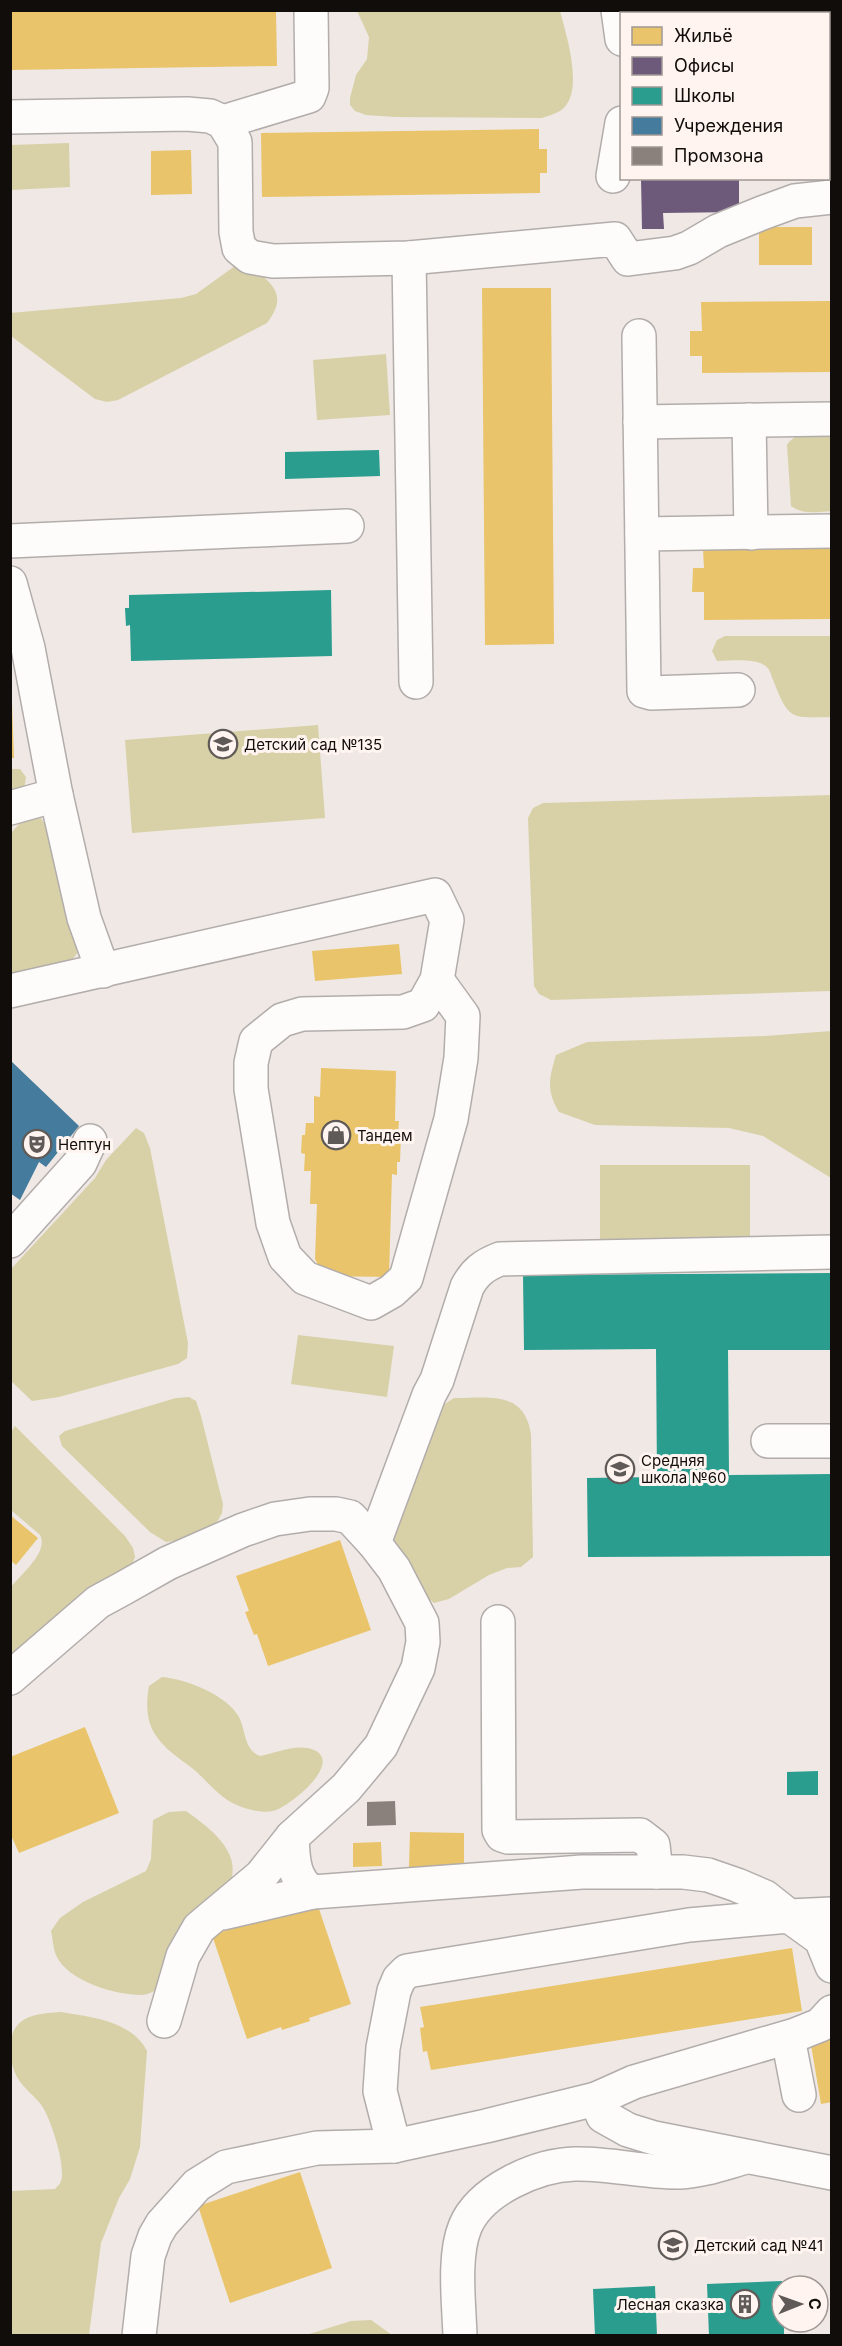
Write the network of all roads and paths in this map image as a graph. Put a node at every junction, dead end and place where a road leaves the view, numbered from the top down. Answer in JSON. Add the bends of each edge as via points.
{"nodes":[{"id":1,"x":311,"y":10,"type":"edge"},
{"id":2,"x":618,"y":10,"type":"edge"},
{"id":3,"x":620,"y":29,"type":"edge"},
{"id":4,"x":10,"y":117,"type":"edge"},
{"id":5,"x":223,"y":122,"type":"junction"},
{"id":6,"x":620,"y":130,"type":"edge"},
{"id":7,"x":613,"y":176,"type":"dead end"},
{"id":8,"x":831,"y":196,"type":"edge"},
{"id":9,"x":409,"y":258,"type":"junction"},
{"id":10,"x":639,"y":336,"type":"dead end"},
{"id":11,"x":831,"y":419,"type":"edge"},
{"id":12,"x":749,"y":420,"type":"junction"},
{"id":13,"x":640,"y":422,"type":"junction"},
{"id":14,"x":347,"y":526,"type":"dead end"},
{"id":15,"x":831,"y":531,"type":"edge"},
{"id":16,"x":751,"y":533,"type":"junction"},
{"id":17,"x":642,"y":534,"type":"junction"},
{"id":18,"x":10,"y":542,"type":"edge"},
{"id":19,"x":10,"y":583,"type":"edge"},
{"id":20,"x":19,"y":648,"type":"edge"},
{"id":21,"x":416,"y":682,"type":"dead end"},
{"id":22,"x":738,"y":690,"type":"dead end"},
{"id":23,"x":56,"y":795,"type":"junction"},
{"id":24,"x":10,"y":808,"type":"edge"},
{"id":25,"x":103,"y":971,"type":"junction"},
{"id":26,"x":437,"y":980,"type":"junction"},
{"id":27,"x":10,"y":991,"type":"edge"},
{"id":28,"x":90,"y":1142,"type":"dead end"},
{"id":29,"x":10,"y":1240,"type":"edge"},
{"id":30,"x":831,"y":1252,"type":"edge"},
{"id":31,"x":768,"y":1441,"type":"dead end"},
{"id":32,"x":831,"y":1441,"type":"edge"},
{"id":33,"x":374,"y":1542,"type":"junction"},
{"id":34,"x":498,"y":1622,"type":"dead end"},
{"id":35,"x":10,"y":1678,"type":"edge"},
{"id":36,"x":292,"y":1837,"type":"junction"},
{"id":37,"x":656,"y":1872,"type":"junction"},
{"id":38,"x":313,"y":1892,"type":"junction"},
{"id":39,"x":218,"y":1914,"type":"junction"},
{"id":40,"x":831,"y":1914,"type":"edge"},
{"id":41,"x":789,"y":1916,"type":"junction"},
{"id":42,"x":831,"y":1966,"type":"edge"},
{"id":43,"x":831,"y":2012,"type":"edge"},
{"id":44,"x":164,"y":2021,"type":"dead end"},
{"id":45,"x":788,"y":2038,"type":"junction"},
{"id":46,"x":799,"y":2095,"type":"dead end"},
{"id":47,"x":596,"y":2098,"type":"junction"},
{"id":48,"x":394,"y":2146,"type":"junction"},
{"id":49,"x":746,"y":2157,"type":"junction"},
{"id":50,"x":831,"y":2173,"type":"edge"},
{"id":51,"x":139,"y":2336,"type":"edge"},
{"id":52,"x":460,"y":2336,"type":"edge"}],
"edges":[{"from":1,"to":5,"type":"lane","via":[[309,96]]},
{"from":2,"to":3,"type":"lane"},
{"from":4,"to":5,"type":"lane","via":[[187,114],[210,116]]},
{"from":5,"to":9,"type":"lane","via":[[235,142],[238,248],[250,257],[273,261]]},
{"from":6,"to":7,"type":"lane"},
{"from":8,"to":9,"type":"lane","via":[[795,201],[741,220],[689,248],[648,258],[628,260],[615,239]]},
{"from":9,"to":21,"type":"lane"},
{"from":10,"to":13,"type":"lane"},
{"from":11,"to":12,"type":"lane"},
{"from":12,"to":13,"type":"lane"},
{"from":12,"to":16,"type":"lane"},
{"from":13,"to":17,"type":"lane"},
{"from":14,"to":18,"type":"lane"},
{"from":15,"to":16,"type":"lane"},
{"from":16,"to":17,"type":"lane"},
{"from":17,"to":22,"type":"lane","via":[[644,691]]},
{"from":19,"to":20,"type":"lane"},
{"from":20,"to":23,"type":"lane"},
{"from":23,"to":24,"type":"lane"},
{"from":23,"to":25,"type":"lane","via":[[84,918]]},
{"from":25,"to":26,"type":"lane","via":[[435,895],[447,920]]},
{"from":25,"to":27,"type":"lane"},
{"from":26,"to":26,"type":"lane","via":[[423,1005],[403,1012],[302,1014],[282,1020],[256,1041],[250,1063],[273,1223],[285,1257],[305,1278],[371,1303],[406,1278],[451,1119],[463,1016]]},
{"from":28,"to":29,"type":"lane","via":[[80,1163]]},
{"from":30,"to":33,"type":"lane","via":[[500,1259],[487,1264],[467,1287],[438,1380]]},
{"from":31,"to":32,"type":"lane"},
{"from":33,"to":35,"type":"lane","via":[[350,1517],[336,1514],[274,1519],[243,1530],[168,1563],[98,1602]]},
{"from":33,"to":36,"type":"lane","via":[[394,1569],[422,1623],[418,1668],[381,1746],[346,1788]]},
{"from":34,"to":37,"type":"lane","via":[[502,1835],[640,1835],[653,1845]]},
{"from":36,"to":38,"type":"lane","via":[[294,1870]]},
{"from":36,"to":39,"type":"lane","via":[[261,1876]]},
{"from":37,"to":38,"type":"lane","via":[[582,1872]]},
{"from":37,"to":41,"type":"lane","via":[[708,1875],[765,1897]]},
{"from":38,"to":39,"type":"lane"},
{"from":39,"to":44,"type":"lane","via":[[199,1928],[189,1942]]},
{"from":40,"to":41,"type":"lane"},
{"from":41,"to":42,"type":"lane","via":[[820,1940]]},
{"from":41,"to":48,"type":"lane","via":[[689,1924],[407,1971],[394,1991],[382,2048],[380,2091]]},
{"from":43,"to":45,"type":"lane","via":[[820,2025]]},
{"from":45,"to":46,"type":"lane"},
{"from":45,"to":47,"type":"lane","via":[[633,2082]]},
{"from":47,"to":48,"type":"lane"},
{"from":47,"to":49,"type":"lane","via":[[603,2116],[628,2130]]},
{"from":48,"to":51,"type":"lane","via":[[317,2148],[226,2167],[196,2185],[155,2236],[148,2256]]},
{"from":49,"to":50,"type":"lane"},
{"from":49,"to":52,"type":"lane","via":[[702,2170],[679,2172],[557,2166],[496,2191],[474,2209],[464,2229],[459,2257]]}]}
